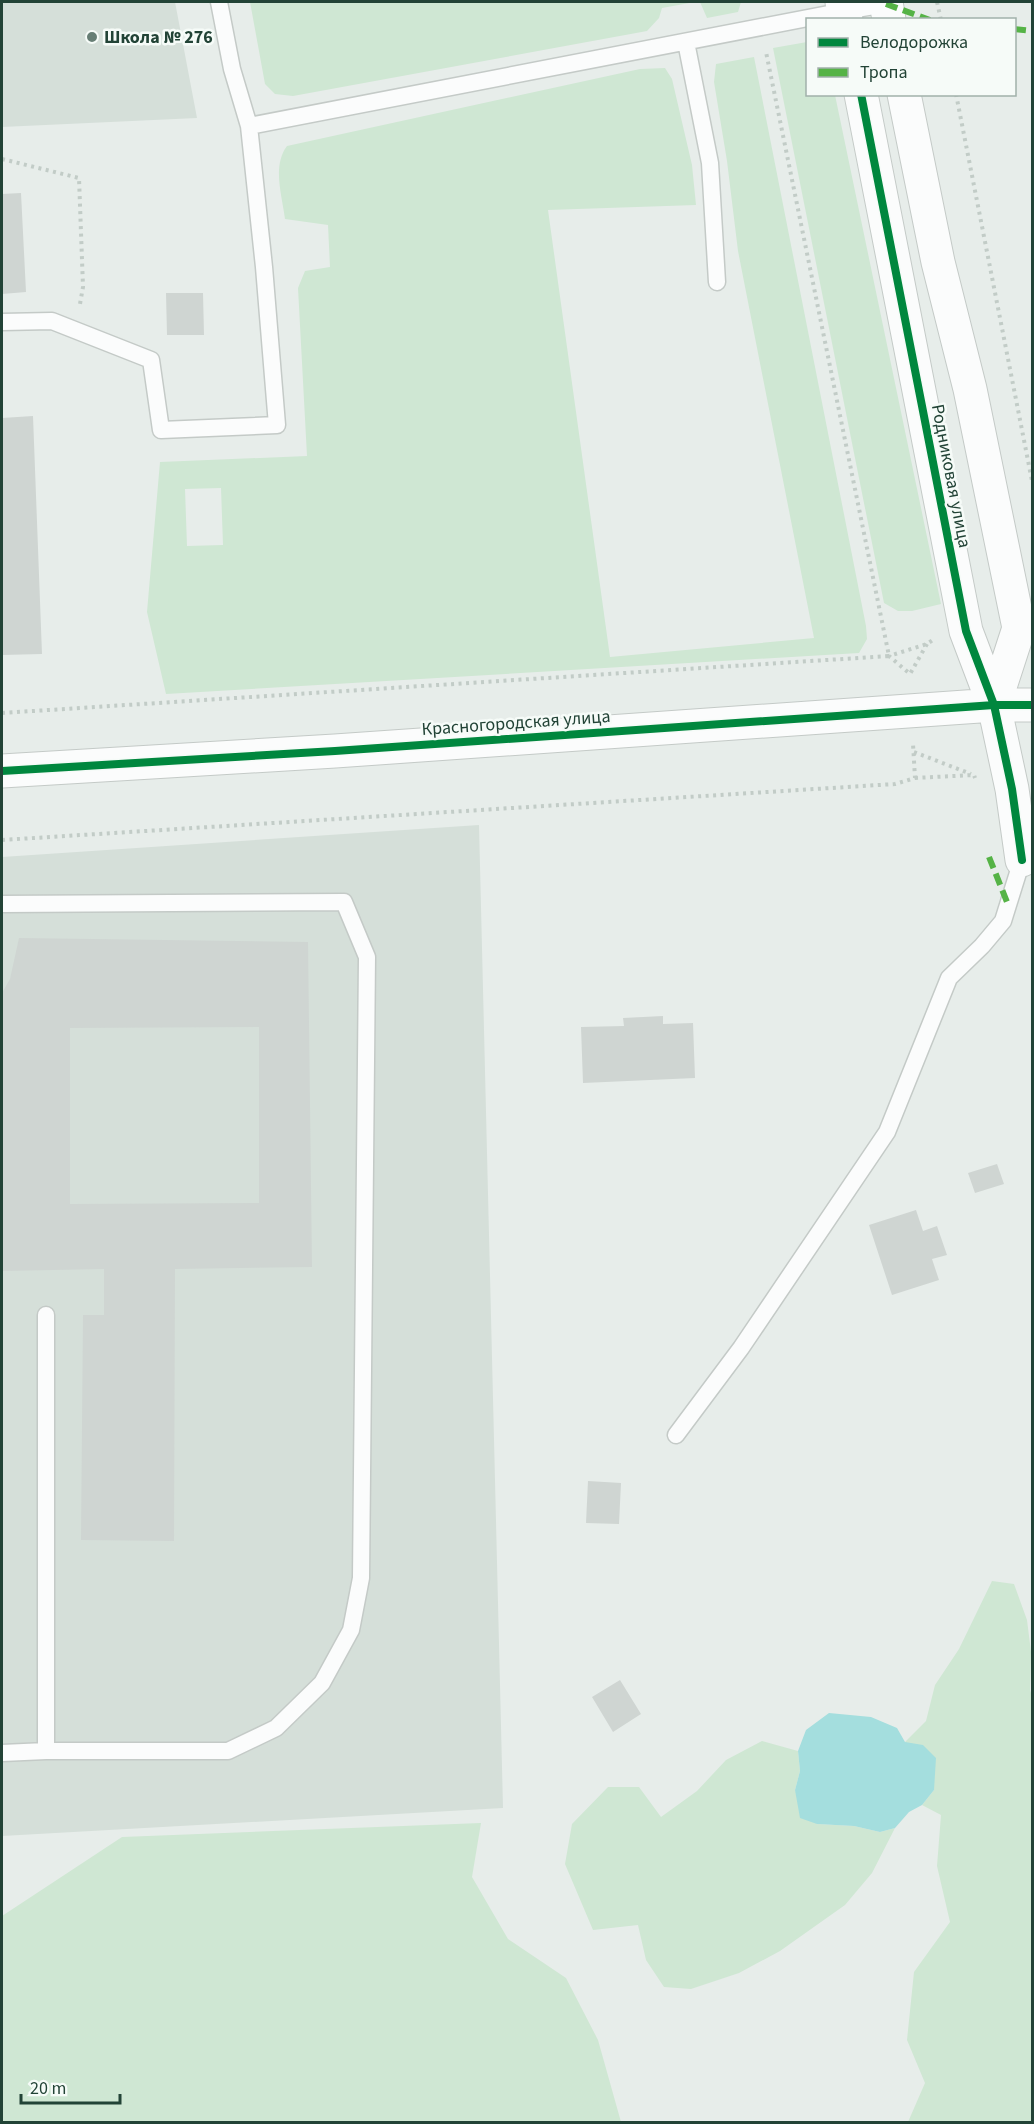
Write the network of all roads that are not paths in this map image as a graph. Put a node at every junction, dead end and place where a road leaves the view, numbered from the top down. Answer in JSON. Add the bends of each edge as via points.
{"nodes":[{"id":1,"x":219,"y":2,"type":"edge"},
{"id":2,"x":887,"y":8,"type":"edge"},
{"id":3,"x":844,"y":10,"type":"edge"},
{"id":4,"x":686,"y":42,"type":"junction"},
{"id":5,"x":861,"y":96,"type":"edge"},
{"id":6,"x":904,"y":96,"type":"edge"},
{"id":7,"x":249,"y":126,"type":"junction"},
{"id":8,"x":717,"y":282,"type":"dead end"},
{"id":9,"x":2,"y":322,"type":"edge"},
{"id":10,"x":994,"y":705,"type":"junction"},
{"id":11,"x":1032,"y":705,"type":"edge"},
{"id":12,"x":2,"y":771,"type":"edge"},
{"id":13,"x":1022,"y":860,"type":"joint"},
{"id":14,"x":2,"y":904,"type":"edge"},
{"id":15,"x":46,"y":1315,"type":"dead end"},
{"id":16,"x":676,"y":1435,"type":"dead end"},
{"id":17,"x":46,"y":1752,"type":"junction"},
{"id":18,"x":2,"y":1753,"type":"edge"}],
"edges":[{"from":1,"to":7,"type":"lane","via":[[232,69]]},
{"from":2,"to":3,"type":"lane"},
{"from":3,"to":4,"type":"lane"},
{"from":4,"to":7,"type":"lane"},
{"from":4,"to":8,"type":"lane","via":[[710,163]]},
{"from":5,"to":10,"type":"street","name":"Родниковая улица","via":[[966,631]]},
{"from":6,"to":10,"type":"street","name":"Родниковая улица","via":[[1019,628]]},
{"from":7,"to":9,"type":"lane","via":[[277,425],[161,430],[151,360],[52,321]]},
{"from":10,"to":11,"type":"street","name":"Красногородская улица"},
{"from":10,"to":12,"type":"street","name":"Красногородская улица"},
{"from":10,"to":13,"type":"street","name":"Родниковая улица"},
{"from":13,"to":16,"type":"lane","via":[[1003,921],[949,978],[886,1132],[741,1348]]},
{"from":14,"to":17,"type":"lane","via":[[344,902],[367,957],[361,1578],[351,1630],[322,1683],[276,1728],[228,1751]]},
{"from":15,"to":17,"type":"lane"},
{"from":17,"to":18,"type":"lane"}]}
